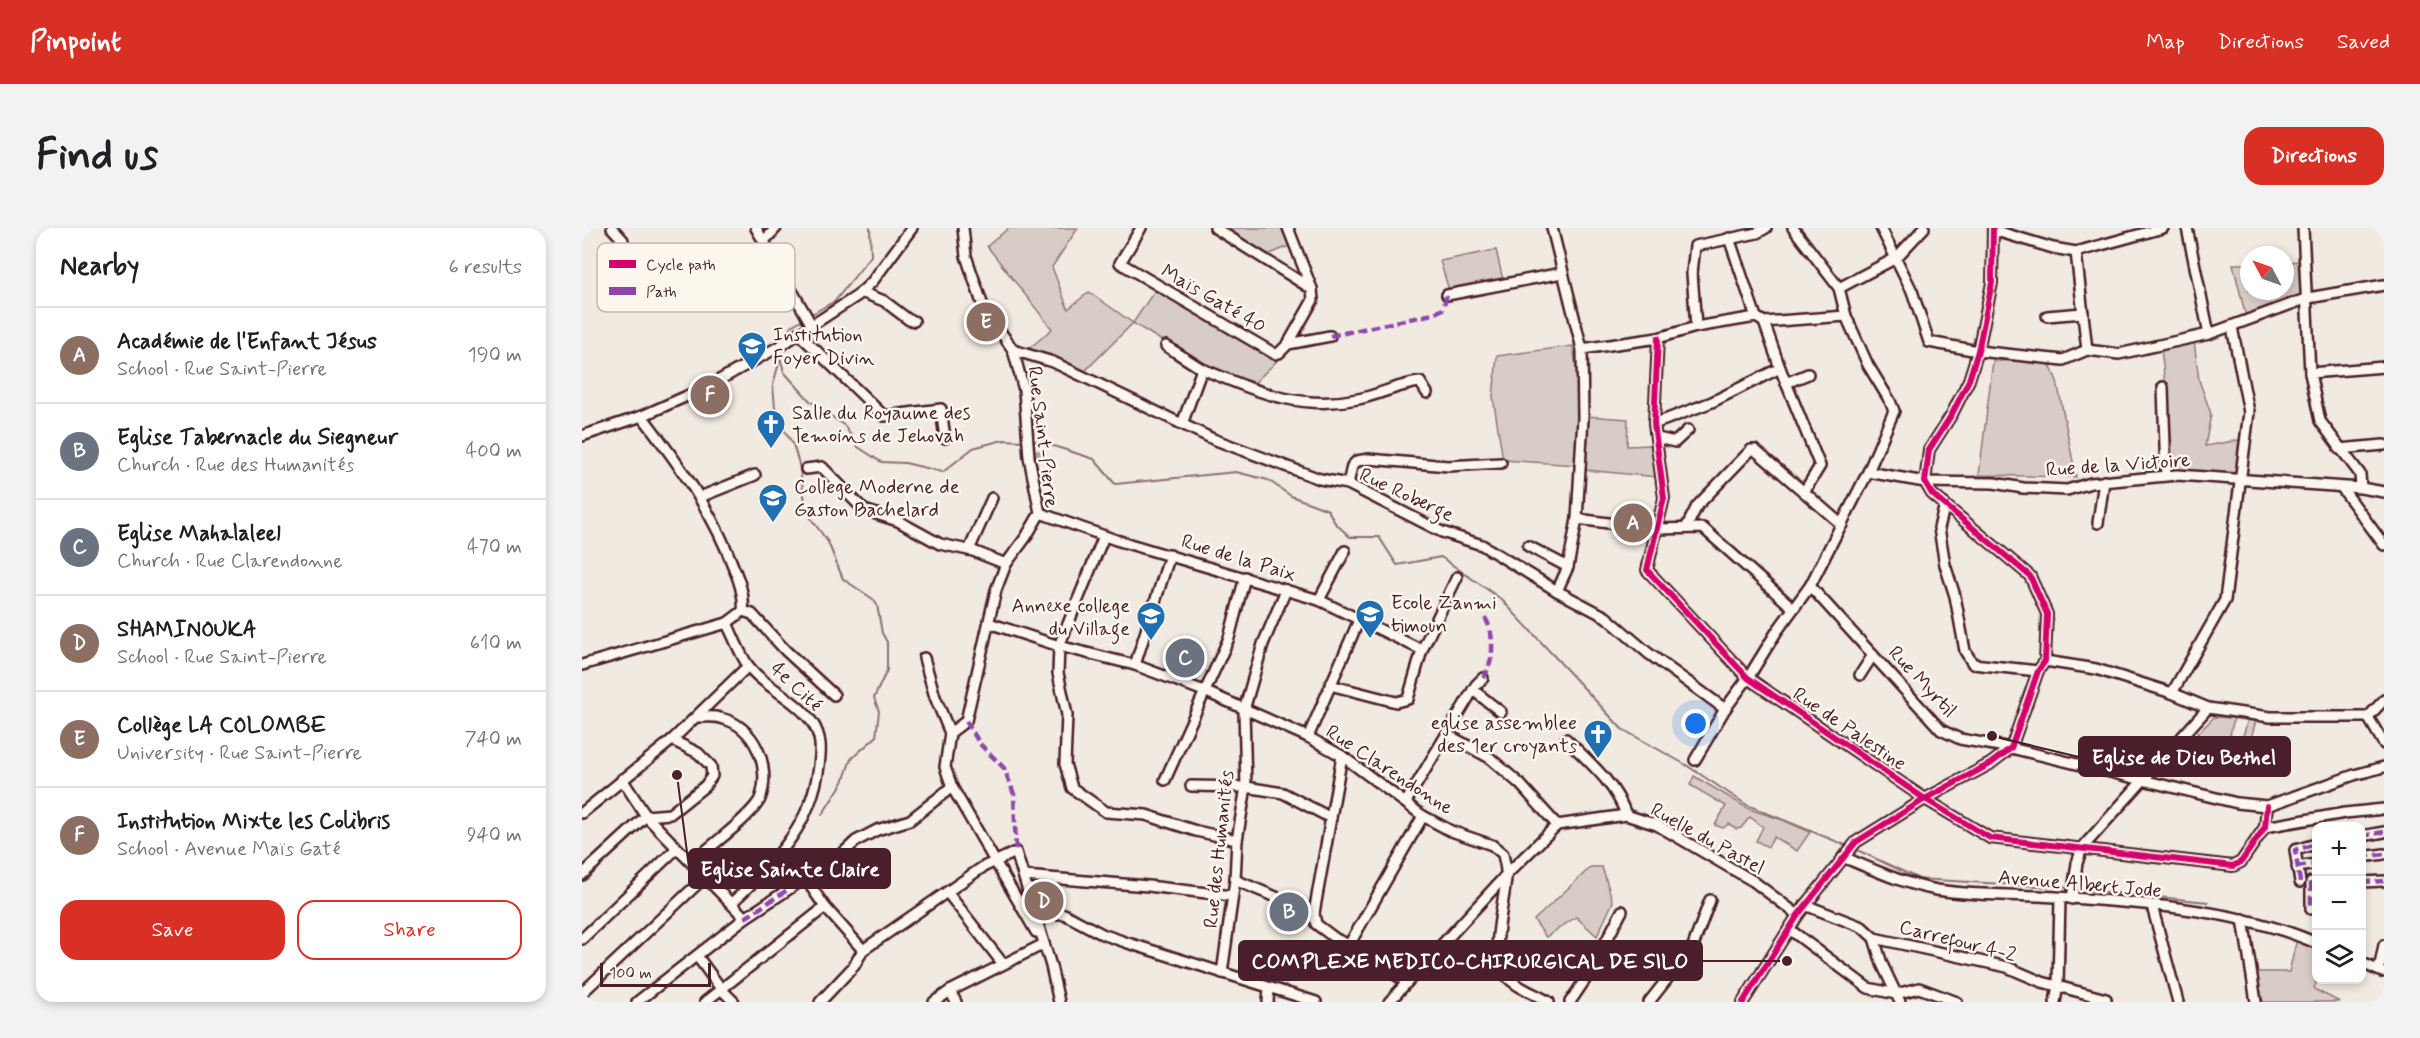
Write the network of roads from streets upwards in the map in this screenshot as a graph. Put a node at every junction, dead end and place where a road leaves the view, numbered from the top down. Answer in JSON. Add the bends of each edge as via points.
{"nodes":[{"id":1,"x":612,"y":228,"type":"edge"},
{"id":2,"x":756,"y":228,"type":"edge"},
{"id":3,"x":776,"y":228,"type":"edge"},
{"id":4,"x":963,"y":228,"type":"edge"},
{"id":5,"x":1141,"y":228,"type":"edge"},
{"id":6,"x":1215,"y":228,"type":"edge"},
{"id":7,"x":1288,"y":228,"type":"edge"},
{"id":8,"x":1552,"y":228,"type":"edge"},
{"id":9,"x":1723,"y":228,"type":"edge"},
{"id":10,"x":1766,"y":228,"type":"edge"},
{"id":11,"x":1793,"y":228,"type":"edge"},
{"id":12,"x":1881,"y":228,"type":"edge"},
{"id":13,"x":1924,"y":228,"type":"edge"},
{"id":14,"x":2163,"y":228,"type":"edge"},
{"id":15,"x":2187,"y":228,"type":"edge"},
{"id":16,"x":2303,"y":228,"type":"edge"},
{"id":17,"x":1993,"y":229,"type":"edge"},
{"id":18,"x":906,"y":230,"type":"edge"},
{"id":19,"x":1727,"y":239,"type":"junction"},
{"id":20,"x":623,"y":240,"type":"dead end"},
{"id":21,"x":764,"y":241,"type":"joint"},
{"id":22,"x":2076,"y":252,"type":"junction"},
{"id":23,"x":1896,"y":258,"type":"junction"},
{"id":24,"x":1562,"y":273,"type":"junction"},
{"id":25,"x":2384,"y":285,"type":"edge"},
{"id":26,"x":1839,"y":288,"type":"junction"},
{"id":27,"x":1312,"y":289,"type":"junction"},
{"id":28,"x":861,"y":292,"type":"junction"},
{"id":29,"x":1447,"y":295,"type":"dead end"},
{"id":30,"x":795,"y":296,"type":"edge"},
{"id":31,"x":2308,"y":298,"type":"junction"},
{"id":32,"x":2083,"y":313,"type":"junction"},
{"id":33,"x":1846,"y":316,"type":"junction"},
{"id":34,"x":2047,"y":316,"type":"dead end"},
{"id":35,"x":1756,"y":317,"type":"junction"},
{"id":36,"x":914,"y":321,"type":"dead end"},
{"id":37,"x":810,"y":322,"type":"junction"},
{"id":38,"x":1764,"y":322,"type":"junction"},
{"id":39,"x":1696,"y":327,"type":"junction"},
{"id":40,"x":2232,"y":327,"type":"junction"},
{"id":41,"x":798,"y":333,"type":"junction"},
{"id":42,"x":2209,"y":334,"type":"junction"},
{"id":43,"x":1330,"y":336,"type":"dead end"},
{"id":44,"x":1658,"y":338,"type":"junction"},
{"id":45,"x":1288,"y":344,"type":"junction"},
{"id":46,"x":1166,"y":346,"type":"dead end"},
{"id":47,"x":1582,"y":349,"type":"junction"},
{"id":48,"x":1013,"y":350,"type":"junction"},
{"id":49,"x":2087,"y":350,"type":"junction"},
{"id":50,"x":1978,"y":351,"type":"junction"},
{"id":51,"x":2384,"y":367,"type":"edge"},
{"id":52,"x":1780,"y":368,"type":"junction"},
{"id":53,"x":1202,"y":369,"type":"junction"},
{"id":54,"x":2310,"y":373,"type":"junction"},
{"id":55,"x":1808,"y":374,"type":"dead end"},
{"id":56,"x":1786,"y":383,"type":"junction"},
{"id":57,"x":2163,"y":387,"type":"dead end"},
{"id":58,"x":1427,"y":393,"type":"dead end"},
{"id":59,"x":642,"y":416,"type":"junction"},
{"id":60,"x":1182,"y":424,"type":"junction"},
{"id":61,"x":1654,"y":424,"type":"junction"},
{"id":62,"x":1688,"y":430,"type":"dead end"},
{"id":63,"x":582,"y":436,"type":"edge"},
{"id":64,"x":945,"y":438,"type":"dead end"},
{"id":65,"x":1657,"y":438,"type":"junction"},
{"id":66,"x":2384,"y":445,"type":"edge"},
{"id":67,"x":2339,"y":449,"type":"junction"},
{"id":68,"x":1501,"y":463,"type":"dead end"},
{"id":69,"x":806,"y":469,"type":"dead end"},
{"id":70,"x":1868,"y":472,"type":"junction"},
{"id":71,"x":755,"y":475,"type":"dead end"},
{"id":72,"x":2166,"y":475,"type":"junction"},
{"id":73,"x":2239,"y":479,"type":"junction"},
{"id":74,"x":2104,"y":481,"type":"junction"},
{"id":75,"x":1925,"y":482,"type":"junction"},
{"id":76,"x":1348,"y":484,"type":"junction"},
{"id":77,"x":2342,"y":488,"type":"junction"},
{"id":78,"x":2361,"y":488,"type":"junction"},
{"id":79,"x":1804,"y":492,"type":"junction"},
{"id":80,"x":2384,"y":492,"type":"edge"},
{"id":81,"x":700,"y":497,"type":"junction"},
{"id":82,"x":992,"y":498,"type":"dead end"},
{"id":83,"x":1945,"y":504,"type":"junction"},
{"id":84,"x":1040,"y":513,"type":"junction"},
{"id":85,"x":1577,"y":519,"type":"junction"},
{"id":86,"x":2098,"y":523,"type":"dead end"},
{"id":87,"x":1842,"y":525,"type":"junction"},
{"id":88,"x":1686,"y":528,"type":"junction"},
{"id":89,"x":1656,"y":529,"type":"junction"},
{"id":90,"x":1104,"y":536,"type":"junction"},
{"id":91,"x":2384,"y":545,"type":"edge"},
{"id":92,"x":1528,"y":546,"type":"dead end"},
{"id":93,"x":969,"y":550,"type":"junction"},
{"id":94,"x":1345,"y":551,"type":"dead end"},
{"id":95,"x":1170,"y":555,"type":"junction"},
{"id":96,"x":1006,"y":564,"type":"junction"},
{"id":97,"x":1568,"y":567,"type":"junction"},
{"id":98,"x":1245,"y":577,"type":"junction"},
{"id":99,"x":1457,"y":578,"type":"dead end"},
{"id":100,"x":1810,"y":586,"type":"junction"},
{"id":101,"x":1286,"y":590,"type":"junction"},
{"id":102,"x":1557,"y":591,"type":"junction"},
{"id":103,"x":1319,"y":600,"type":"junction"},
{"id":104,"x":1793,"y":608,"type":"junction"},
{"id":105,"x":743,"y":611,"type":"junction"},
{"id":106,"x":1359,"y":620,"type":"junction"},
{"id":107,"x":989,"y":622,"type":"junction"},
{"id":108,"x":726,"y":623,"type":"junction"},
{"id":109,"x":1059,"y":646,"type":"junction"},
{"id":110,"x":1422,"y":651,"type":"junction"},
{"id":111,"x":1873,"y":655,"type":"junction"},
{"id":112,"x":924,"y":658,"type":"dead end"},
{"id":113,"x":2045,"y":661,"type":"junction"},
{"id":114,"x":582,"y":665,"type":"edge"},
{"id":115,"x":1135,"y":665,"type":"junction"},
{"id":116,"x":748,"y":666,"type":"junction"},
{"id":117,"x":2038,"y":671,"type":"junction"},
{"id":118,"x":1860,"y":675,"type":"dead end"},
{"id":119,"x":1483,"y":678,"type":"dead end"},
{"id":120,"x":1748,"y":678,"type":"junction"},
{"id":121,"x":1330,"y":685,"type":"junction"},
{"id":122,"x":1473,"y":690,"type":"junction"},
{"id":123,"x":1204,"y":691,"type":"junction"},
{"id":124,"x":2172,"y":693,"type":"junction"},
{"id":125,"x":834,"y":695,"type":"dead end"},
{"id":126,"x":2384,"y":700,"type":"edge"},
{"id":127,"x":2208,"y":708,"type":"junction"},
{"id":128,"x":1725,"y":709,"type":"junction"},
{"id":129,"x":1244,"y":710,"type":"junction"},
{"id":130,"x":1501,"y":711,"type":"dead end"},
{"id":131,"x":697,"y":717,"type":"junction"},
{"id":132,"x":2368,"y":717,"type":"junction"},
{"id":133,"x":950,"y":733,"type":"junction"},
{"id":134,"x":1448,"y":735,"type":"junction"},
{"id":135,"x":1308,"y":737,"type":"junction"},
{"id":136,"x":1566,"y":739,"type":"dead end"},
{"id":137,"x":672,"y":740,"type":"junction"},
{"id":138,"x":2384,"y":744,"type":"edge"},
{"id":139,"x":2012,"y":748,"type":"junction"},
{"id":140,"x":1342,"y":756,"type":"junction"},
{"id":141,"x":1695,"y":760,"type":"dead end"},
{"id":142,"x":2384,"y":767,"type":"edge"},
{"id":143,"x":622,"y":779,"type":"junction"},
{"id":144,"x":2145,"y":779,"type":"junction"},
{"id":145,"x":1165,"y":780,"type":"dead end"},
{"id":146,"x":1191,"y":786,"type":"dead end"},
{"id":147,"x":952,"y":787,"type":"junction"},
{"id":148,"x":1246,"y":787,"type":"junction"},
{"id":149,"x":1925,"y":799,"type":"junction"},
{"id":150,"x":1406,"y":802,"type":"junction"},
{"id":151,"x":2267,"y":806,"type":"junction"},
{"id":152,"x":2384,"y":809,"type":"edge"},
{"id":153,"x":582,"y":813,"type":"edge"},
{"id":154,"x":1626,"y":815,"type":"junction"},
{"id":155,"x":646,"y":816,"type":"junction"},
{"id":156,"x":1424,"y":816,"type":"junction"},
{"id":157,"x":1331,"y":818,"type":"junction"},
{"id":158,"x":1557,"y":825,"type":"junction"},
{"id":159,"x":2265,"y":827,"type":"junction"},
{"id":160,"x":2384,"y":832,"type":"edge"},
{"id":161,"x":2366,"y":835,"type":"edge"},
{"id":162,"x":1236,"y":840,"type":"junction"},
{"id":163,"x":2312,"y":845,"type":"edge"},
{"id":164,"x":2082,"y":848,"type":"junction"},
{"id":165,"x":676,"y":849,"type":"junction"},
{"id":166,"x":1845,"y":854,"type":"junction"},
{"id":167,"x":2384,"y":854,"type":"edge"},
{"id":168,"x":2366,"y":857,"type":"edge"},
{"id":169,"x":994,"y":861,"type":"junction"},
{"id":170,"x":692,"y":862,"type":"junction"},
{"id":171,"x":2312,"y":865,"type":"edge"},
{"id":172,"x":2297,"y":867,"type":"junction"},
{"id":173,"x":582,"y":874,"type":"edge"},
{"id":174,"x":1507,"y":874,"type":"junction"},
{"id":175,"x":706,"y":876,"type":"junction"},
{"id":176,"x":1024,"y":876,"type":"junction"},
{"id":177,"x":805,"y":878,"type":"junction"},
{"id":178,"x":1235,"y":880,"type":"junction"},
{"id":179,"x":2384,"y":881,"type":"edge"},
{"id":180,"x":2312,"y":882,"type":"edge"},
{"id":181,"x":2366,"y":882,"type":"edge"},
{"id":182,"x":947,"y":892,"type":"junction"},
{"id":183,"x":1232,"y":896,"type":"junction"},
{"id":184,"x":2060,"y":898,"type":"junction"},
{"id":185,"x":2072,"y":899,"type":"junction"},
{"id":186,"x":1710,"y":900,"type":"dead end"},
{"id":187,"x":2312,"y":900,"type":"edge"},
{"id":188,"x":732,"y":903,"type":"junction"},
{"id":189,"x":1805,"y":905,"type":"junction"},
{"id":190,"x":2152,"y":906,"type":"junction"},
{"id":191,"x":825,"y":907,"type":"junction"},
{"id":192,"x":2311,"y":909,"type":"dead end"},
{"id":193,"x":1622,"y":911,"type":"dead end"},
{"id":194,"x":1035,"y":913,"type":"junction"},
{"id":195,"x":1314,"y":913,"type":"junction"},
{"id":196,"x":1798,"y":915,"type":"junction"},
{"id":197,"x":745,"y":918,"type":"junction"},
{"id":198,"x":2243,"y":919,"type":"junction"},
{"id":199,"x":1789,"y":929,"type":"junction"},
{"id":200,"x":1874,"y":938,"type":"junction"},
{"id":201,"x":582,"y":939,"type":"edge"},
{"id":202,"x":2312,"y":941,"type":"edge"},
{"id":203,"x":1044,"y":944,"type":"junction"},
{"id":204,"x":1349,"y":945,"type":"junction"},
{"id":205,"x":2384,"y":945,"type":"edge"},
{"id":206,"x":863,"y":950,"type":"junction"},
{"id":207,"x":697,"y":956,"type":"junction"},
{"id":208,"x":1003,"y":964,"type":"junction"},
{"id":209,"x":2366,"y":965,"type":"edge"},
{"id":210,"x":2382,"y":972,"type":"edge"},
{"id":211,"x":1222,"y":973,"type":"junction"},
{"id":212,"x":1407,"y":982,"type":"junction"},
{"id":213,"x":2058,"y":985,"type":"junction"},
{"id":214,"x":1269,"y":988,"type":"junction"},
{"id":215,"x":722,"y":990,"type":"junction"},
{"id":216,"x":950,"y":991,"type":"junction"},
{"id":217,"x":582,"y":993,"type":"edge"},
{"id":218,"x":1898,"y":998,"type":"edge"},
{"id":219,"x":1546,"y":1001,"type":"edge"},
{"id":220,"x":2106,"y":1001,"type":"edge"},
{"id":221,"x":637,"y":1002,"type":"edge"},
{"id":222,"x":705,"y":1002,"type":"edge"},
{"id":223,"x":734,"y":1002,"type":"edge"},
{"id":224,"x":820,"y":1002,"type":"edge"},
{"id":225,"x":934,"y":1002,"type":"edge"},
{"id":226,"x":956,"y":1002,"type":"edge"},
{"id":227,"x":1059,"y":1002,"type":"edge"},
{"id":228,"x":1268,"y":1002,"type":"edge"},
{"id":229,"x":1316,"y":1002,"type":"edge"},
{"id":230,"x":1389,"y":1002,"type":"edge"},
{"id":231,"x":1570,"y":1002,"type":"edge"},
{"id":232,"x":1649,"y":1002,"type":"edge"},
{"id":233,"x":1743,"y":1002,"type":"edge"},
{"id":234,"x":1957,"y":1002,"type":"edge"},
{"id":235,"x":2055,"y":1002,"type":"edge"},
{"id":236,"x":2178,"y":1002,"type":"edge"},
{"id":237,"x":2256,"y":1002,"type":"edge"}],
"edges":[{"from":1,"to":20,"type":"street"},
{"from":2,"to":21,"type":"street"},
{"from":3,"to":21,"type":"street"},
{"from":4,"to":48,"type":"street","name":"Rue Saint-Pierre","via":[[966,256],[983,306]]},
{"from":5,"to":45,"type":"street","name":"Maïs Gaté 40","via":[[1120,263],[1275,354]]},
{"from":6,"to":27,"type":"street"},
{"from":7,"to":27,"type":"street"},
{"from":8,"to":24,"type":"street"},
{"from":9,"to":19,"type":"street"},
{"from":10,"to":19,"type":"street"},
{"from":11,"to":26,"type":"street"},
{"from":12,"to":23,"type":"street"},
{"from":13,"to":23,"type":"street"},
{"from":14,"to":22,"type":"street"},
{"from":15,"to":42,"type":"street"},
{"from":16,"to":31,"type":"street"},
{"from":17,"to":22,"type":"street"},
{"from":17,"to":50,"type":"street","via":[[1992,283]]},
{"from":18,"to":28,"type":"street","via":[[872,282]]},
{"from":19,"to":35,"type":"street"},
{"from":19,"to":39,"type":"street","via":[[1695,246],[1692,273]]},
{"from":22,"to":32,"type":"street"},
{"from":23,"to":26,"type":"street"},
{"from":23,"to":50,"type":"street","via":[[1929,342]]},
{"from":24,"to":29,"type":"street"},
{"from":24,"to":47,"type":"street"},
{"from":25,"to":31,"type":"street"},
{"from":26,"to":33,"type":"street"},
{"from":27,"to":45,"type":"street","via":[[1313,300]]},
{"from":28,"to":36,"type":"street","via":[[884,301]]},
{"from":28,"to":37,"type":"street"},
{"from":30,"to":37,"type":"street"},
{"from":31,"to":40,"type":"street"},
{"from":31,"to":54,"type":"street"},
{"from":32,"to":34,"type":"street"},
{"from":32,"to":49,"type":"street"},
{"from":33,"to":38,"type":"street"},
{"from":33,"to":70,"type":"street","via":[[1894,411]]},
{"from":35,"to":38,"type":"street"},
{"from":35,"to":39,"type":"street"},
{"from":37,"to":41,"type":"street"},
{"from":38,"to":52,"type":"street"},
{"from":39,"to":44,"type":"street"},
{"from":40,"to":42,"type":"street"},
{"from":40,"to":73,"type":"street","via":[[2249,412]]},
{"from":41,"to":59,"type":"street","via":[[705,388]]},
{"from":41,"to":64,"type":"street","via":[[884,416],[941,409]]},
{"from":42,"to":49,"type":"street","via":[[2119,354]]},
{"from":43,"to":45,"type":"street","name":"Maïs Gaté 40"},
{"from":44,"to":47,"type":"street"},
{"from":44,"to":61,"type":"street","name":"Rue de Palestine"},
{"from":46,"to":53,"type":"street"},
{"from":47,"to":85,"type":"street","via":[[1583,418]]},
{"from":48,"to":60,"type":"street","name":"Rue Roberge","via":[[1053,362]]},
{"from":48,"to":84,"type":"street","name":"Rue Saint-Pierre","via":[[1024,390],[1028,448]]},
{"from":49,"to":50,"type":"street","via":[[2063,360]]},
{"from":50,"to":75,"type":"street","via":[[1969,380],[1929,450]]},
{"from":51,"to":54,"type":"street"},
{"from":52,"to":56,"type":"street"},
{"from":52,"to":61,"type":"street","via":[[1712,402]]},
{"from":53,"to":58,"type":"street","via":[[1293,402],[1347,401],[1420,382]]},
{"from":53,"to":60,"type":"street"},
{"from":54,"to":67,"type":"street","via":[[2320,421]]},
{"from":55,"to":56,"type":"street"},
{"from":56,"to":79,"type":"street","via":[[1820,466]]},
{"from":57,"to":72,"type":"street"},
{"from":59,"to":63,"type":"street"},
{"from":59,"to":81,"type":"street"},
{"from":60,"to":76,"type":"street","name":"Rue Roberge","via":[[1320,479]]},
{"from":61,"to":65,"type":"street","name":"Rue de Palestine"},
{"from":62,"to":65,"type":"street","via":[[1675,442]]},
{"from":65,"to":89,"type":"street","name":"Rue de Palestine","via":[[1664,498]]},
{"from":66,"to":67,"type":"street"},
{"from":67,"to":78,"type":"street","via":[[2360,474]]},
{"from":68,"to":76,"type":"street","via":[[1448,466],[1369,459],[1352,466]]},
{"from":69,"to":93,"type":"street","via":[[822,467],[864,510],[898,521],[940,544]]},
{"from":70,"to":75,"type":"street","name":"Rue de la Victoire"},
{"from":70,"to":87,"type":"street"},
{"from":71,"to":81,"type":"street"},
{"from":72,"to":73,"type":"street","name":"Rue de la Victoire"},
{"from":72,"to":74,"type":"street","name":"Rue de la Victoire"},
{"from":73,"to":77,"type":"street","name":"Rue de la Victoire"},
{"from":73,"to":124,"type":"street","via":[[2225,600]]},
{"from":74,"to":75,"type":"street","name":"Rue de la Victoire","via":[[2067,490]]},
{"from":74,"to":86,"type":"street"},
{"from":75,"to":83,"type":"street"},
{"from":76,"to":102,"type":"street","name":"Rue Roberge","via":[[1442,532],[1482,545]]},
{"from":77,"to":78,"type":"street","name":"Rue de la Victoire"},
{"from":77,"to":91,"type":"street"},
{"from":78,"to":80,"type":"street","name":"Rue de la Victoire"},
{"from":79,"to":87,"type":"street"},
{"from":79,"to":88,"type":"street","via":[[1751,450],[1697,507]]},
{"from":81,"to":105,"type":"street","via":[[721,534],[740,582]]},
{"from":82,"to":93,"type":"street"},
{"from":83,"to":113,"type":"street","via":[[2030,576],[2047,614]]},
{"from":83,"to":117,"type":"street","via":[[1939,528],[1965,651],[1973,664]]},
{"from":84,"to":90,"type":"street","name":"Rue de la Paix"},
{"from":84,"to":96,"type":"street","name":"Rue Saint-Pierre"},
{"from":85,"to":89,"type":"street"},
{"from":85,"to":97,"type":"street"},
{"from":87,"to":100,"type":"street"},
{"from":88,"to":89,"type":"street"},
{"from":88,"to":104,"type":"street","via":[[1703,528]]},
{"from":89,"to":120,"type":"street","name":"Rue de Palestine","via":[[1647,570]]},
{"from":90,"to":95,"type":"street","name":"Rue de la Paix"},
{"from":90,"to":109,"type":"street"},
{"from":92,"to":97,"type":"street"},
{"from":93,"to":96,"type":"street"},
{"from":94,"to":103,"type":"street"},
{"from":95,"to":98,"type":"street","name":"Rue de la Paix"},
{"from":95,"to":115,"type":"street"},
{"from":96,"to":107,"type":"street","name":"Rue Saint-Pierre"},
{"from":97,"to":102,"type":"street"},
{"from":98,"to":101,"type":"street","name":"Rue de la Paix"},
{"from":98,"to":123,"type":"street","via":[[1229,638]]},
{"from":99,"to":110,"type":"street"},
{"from":100,"to":104,"type":"street"},
{"from":100,"to":111,"type":"street","name":"Rue Myrtil"},
{"from":101,"to":103,"type":"street","name":"Rue de la Paix"},
{"from":101,"to":129,"type":"street","name":"Rue des Humanités","via":[[1263,644]]},
{"from":102,"to":128,"type":"street","name":"Rue Roberge","via":[[1606,617]]},
{"from":103,"to":106,"type":"street","name":"Rue de la Paix"},
{"from":104,"to":120,"type":"street"},
{"from":105,"to":108,"type":"street"},
{"from":105,"to":125,"type":"street","via":[[752,614]]},
{"from":106,"to":110,"type":"street","name":"Rue de la Paix"},
{"from":106,"to":121,"type":"street"},
{"from":107,"to":109,"type":"street","name":"Rue Clarendonne"},
{"from":107,"to":133,"type":"street","name":"Rue Saint-Pierre","via":[[966,721]]},
{"from":108,"to":114,"type":"street"},
{"from":108,"to":116,"type":"street","name":"4e Cité"},
{"from":109,"to":115,"type":"street","name":"Rue Clarendonne"},
{"from":109,"to":162,"type":"street","via":[[1058,673],[1066,715],[1065,764],[1072,788],[1106,812],[1146,815]]},
{"from":110,"to":121,"type":"street","via":[[1408,699],[1396,702]]},
{"from":111,"to":118,"type":"street"},
{"from":111,"to":139,"type":"street","name":"Rue Myrtil","via":[[1941,730],[1960,740]]},
{"from":112,"to":133,"type":"street"},
{"from":113,"to":117,"type":"street"},
{"from":113,"to":124,"type":"street","via":[[2096,669]]},
{"from":115,"to":123,"type":"street","name":"Rue Clarendonne"},
{"from":116,"to":131,"type":"street"},
{"from":116,"to":188,"type":"street","name":"4e Cité","via":[[794,702],[812,722],[822,748],[810,806],[792,837]]},
{"from":117,"to":139,"type":"street"},
{"from":119,"to":122,"type":"street"},
{"from":120,"to":128,"type":"street"},
{"from":120,"to":149,"type":"street","name":"Rue de Palestine"},
{"from":121,"to":135,"type":"street"},
{"from":122,"to":130,"type":"street"},
{"from":122,"to":134,"type":"street"},
{"from":123,"to":129,"type":"street","name":"Rue Clarendonne"},
{"from":123,"to":145,"type":"street"},
{"from":124,"to":127,"type":"street"},
{"from":126,"to":132,"type":"street"},
{"from":127,"to":132,"type":"street","via":[[2270,717]]},
{"from":127,"to":144,"type":"street"},
{"from":128,"to":141,"type":"street"},
{"from":129,"to":135,"type":"street","name":"Rue Clarendonne"},
{"from":129,"to":148,"type":"street","name":"Rue des Humanités"},
{"from":131,"to":137,"type":"street"},
{"from":131,"to":170,"type":"street","via":[[721,718],[744,730],[758,748],[764,771],[759,800],[740,823]]},
{"from":132,"to":138,"type":"street"},
{"from":133,"to":147,"type":"street","via":[[945,767]]},
{"from":134,"to":150,"type":"street"},
{"from":134,"to":158,"type":"street","via":[[1490,758]]},
{"from":135,"to":140,"type":"street","name":"Rue Clarendonne"},
{"from":136,"to":154,"type":"street","via":[[1621,799]]},
{"from":137,"to":143,"type":"street"},
{"from":137,"to":155,"type":"street","via":[[698,753],[711,766],[712,776],[670,814]]},
{"from":139,"to":144,"type":"street","name":"Rue Myrtil"},
{"from":139,"to":149,"type":"street"},
{"from":140,"to":150,"type":"street","name":"Rue Clarendonne"},
{"from":140,"to":157,"type":"street"},
{"from":142,"to":151,"type":"street","name":"Rue Myrtil"},
{"from":143,"to":153,"type":"street"},
{"from":143,"to":155,"type":"street"},
{"from":144,"to":151,"type":"street","name":"Rue Myrtil","via":[[2237,803]]},
{"from":144,"to":164,"type":"street"},
{"from":146,"to":148,"type":"street"},
{"from":147,"to":169,"type":"street"},
{"from":147,"to":177,"type":"street","via":[[910,820],[856,841]]},
{"from":148,"to":157,"type":"street","via":[[1283,793]]},
{"from":148,"to":162,"type":"street","name":"Rue des Humanités"},
{"from":149,"to":164,"type":"street","name":"Rue de Palestine","via":[[1990,838]]},
{"from":149,"to":166,"type":"street","via":[[1856,842]]},
{"from":150,"to":156,"type":"street","name":"Rue Clarendonne"},
{"from":151,"to":159,"type":"street","name":"Rue de Palestine"},
{"from":152,"to":159,"type":"street"},
{"from":154,"to":158,"type":"street","name":"Ruelle du Pastel"},
{"from":154,"to":196,"type":"street","name":"Ruelle du Pastel","via":[[1657,825],[1697,848],[1753,881]]},
{"from":155,"to":165,"type":"street"},
{"from":155,"to":173,"type":"street"},
{"from":156,"to":174,"type":"street","name":"Rue Clarendonne","via":[[1451,831],[1492,845],[1503,854]]},
{"from":156,"to":204,"type":"street"},
{"from":157,"to":195,"type":"street"},
{"from":158,"to":174,"type":"street"},
{"from":159,"to":164,"type":"street","name":"Rue de Palestine","via":[[2241,862],[2233,866]]},
{"from":160,"to":161,"type":"street"},
{"from":162,"to":178,"type":"street","name":"Rue des Humanités"},
{"from":163,"to":172,"type":"street","via":[[2295,850]]},
{"from":164,"to":185,"type":"street"},
{"from":165,"to":170,"type":"street"},
{"from":165,"to":201,"type":"street"},
{"from":166,"to":184,"type":"street","name":"Avenue Albert Jode","via":[[1903,882],[1938,890]]},
{"from":166,"to":189,"type":"street"},
{"from":167,"to":168,"type":"street"},
{"from":169,"to":176,"type":"street","via":[[1016,852]]},
{"from":169,"to":182,"type":"street"},
{"from":169,"to":203,"type":"street"},
{"from":170,"to":175,"type":"street"},
{"from":171,"to":172,"type":"street"},
{"from":172,"to":180,"type":"street","via":[[2296,882]]},
{"from":174,"to":212,"type":"street"},
{"from":174,"to":219,"type":"street","name":"Rue Clarendonne","via":[[1498,958],[1511,980]]},
{"from":175,"to":188,"type":"street"},
{"from":175,"to":217,"type":"street"},
{"from":176,"to":183,"type":"street"},
{"from":176,"to":194,"type":"street"},
{"from":177,"to":191,"type":"street"},
{"from":177,"to":197,"type":"street"},
{"from":178,"to":183,"type":"street","name":"Rue des Humanités"},
{"from":178,"to":195,"type":"street"},
{"from":179,"to":181,"type":"street"},
{"from":182,"to":206,"type":"street"},
{"from":182,"to":208,"type":"street"},
{"from":183,"to":211,"type":"street","name":"Rue des Humanités"},
{"from":184,"to":185,"type":"street","name":"Avenue Albert Jode"},
{"from":184,"to":213,"type":"street"},
{"from":185,"to":190,"type":"street","name":"Avenue Albert Jode"},
{"from":186,"to":232,"type":"street","via":[[1693,946]]},
{"from":187,"to":192,"type":"street"},
{"from":188,"to":197,"type":"street"},
{"from":189,"to":196,"type":"street"},
{"from":189,"to":200,"type":"street","name":"Carrefour 4-2","via":[[1862,927]]},
{"from":190,"to":198,"type":"street","name":"Avenue Albert Jode"},
{"from":190,"to":236,"type":"street"},
{"from":191,"to":206,"type":"street"},
{"from":191,"to":215,"type":"street"},
{"from":193,"to":231,"type":"street"},
{"from":194,"to":203,"type":"street"},
{"from":194,"to":211,"type":"street","via":[[1064,914],[1102,934]]},
{"from":195,"to":204,"type":"street","via":[[1316,924]]},
{"from":196,"to":199,"type":"street"},
{"from":197,"to":207,"type":"street"},
{"from":198,"to":202,"type":"street","name":"Avenue Albert Jode"},
{"from":198,"to":237,"type":"street"},
{"from":199,"to":218,"type":"street","via":[[1868,988]]},
{"from":199,"to":233,"type":"street"},
{"from":200,"to":213,"type":"street","name":"Carrefour 4-2","via":[[2007,967]]},
{"from":200,"to":218,"type":"street"},
{"from":203,"to":208,"type":"street"},
{"from":203,"to":227,"type":"street"},
{"from":204,"to":212,"type":"street"},
{"from":205,"to":210,"type":"street"},
{"from":206,"to":224,"type":"street","via":[[854,966]]},
{"from":207,"to":215,"type":"street"},
{"from":207,"to":221,"type":"street"},
{"from":208,"to":216,"type":"street"},
{"from":209,"to":210,"type":"street"},
{"from":211,"to":214,"type":"street"},
{"from":212,"to":230,"type":"street"},
{"from":213,"to":220,"type":"street","name":"Carrefour 4-2"},
{"from":213,"to":235,"type":"street"},
{"from":214,"to":228,"type":"street"},
{"from":214,"to":229,"type":"street"},
{"from":215,"to":222,"type":"street"},
{"from":215,"to":223,"type":"street"},
{"from":216,"to":225,"type":"street"},
{"from":216,"to":226,"type":"street"},
{"from":218,"to":234,"type":"street","via":[[1919,988]]}]}
